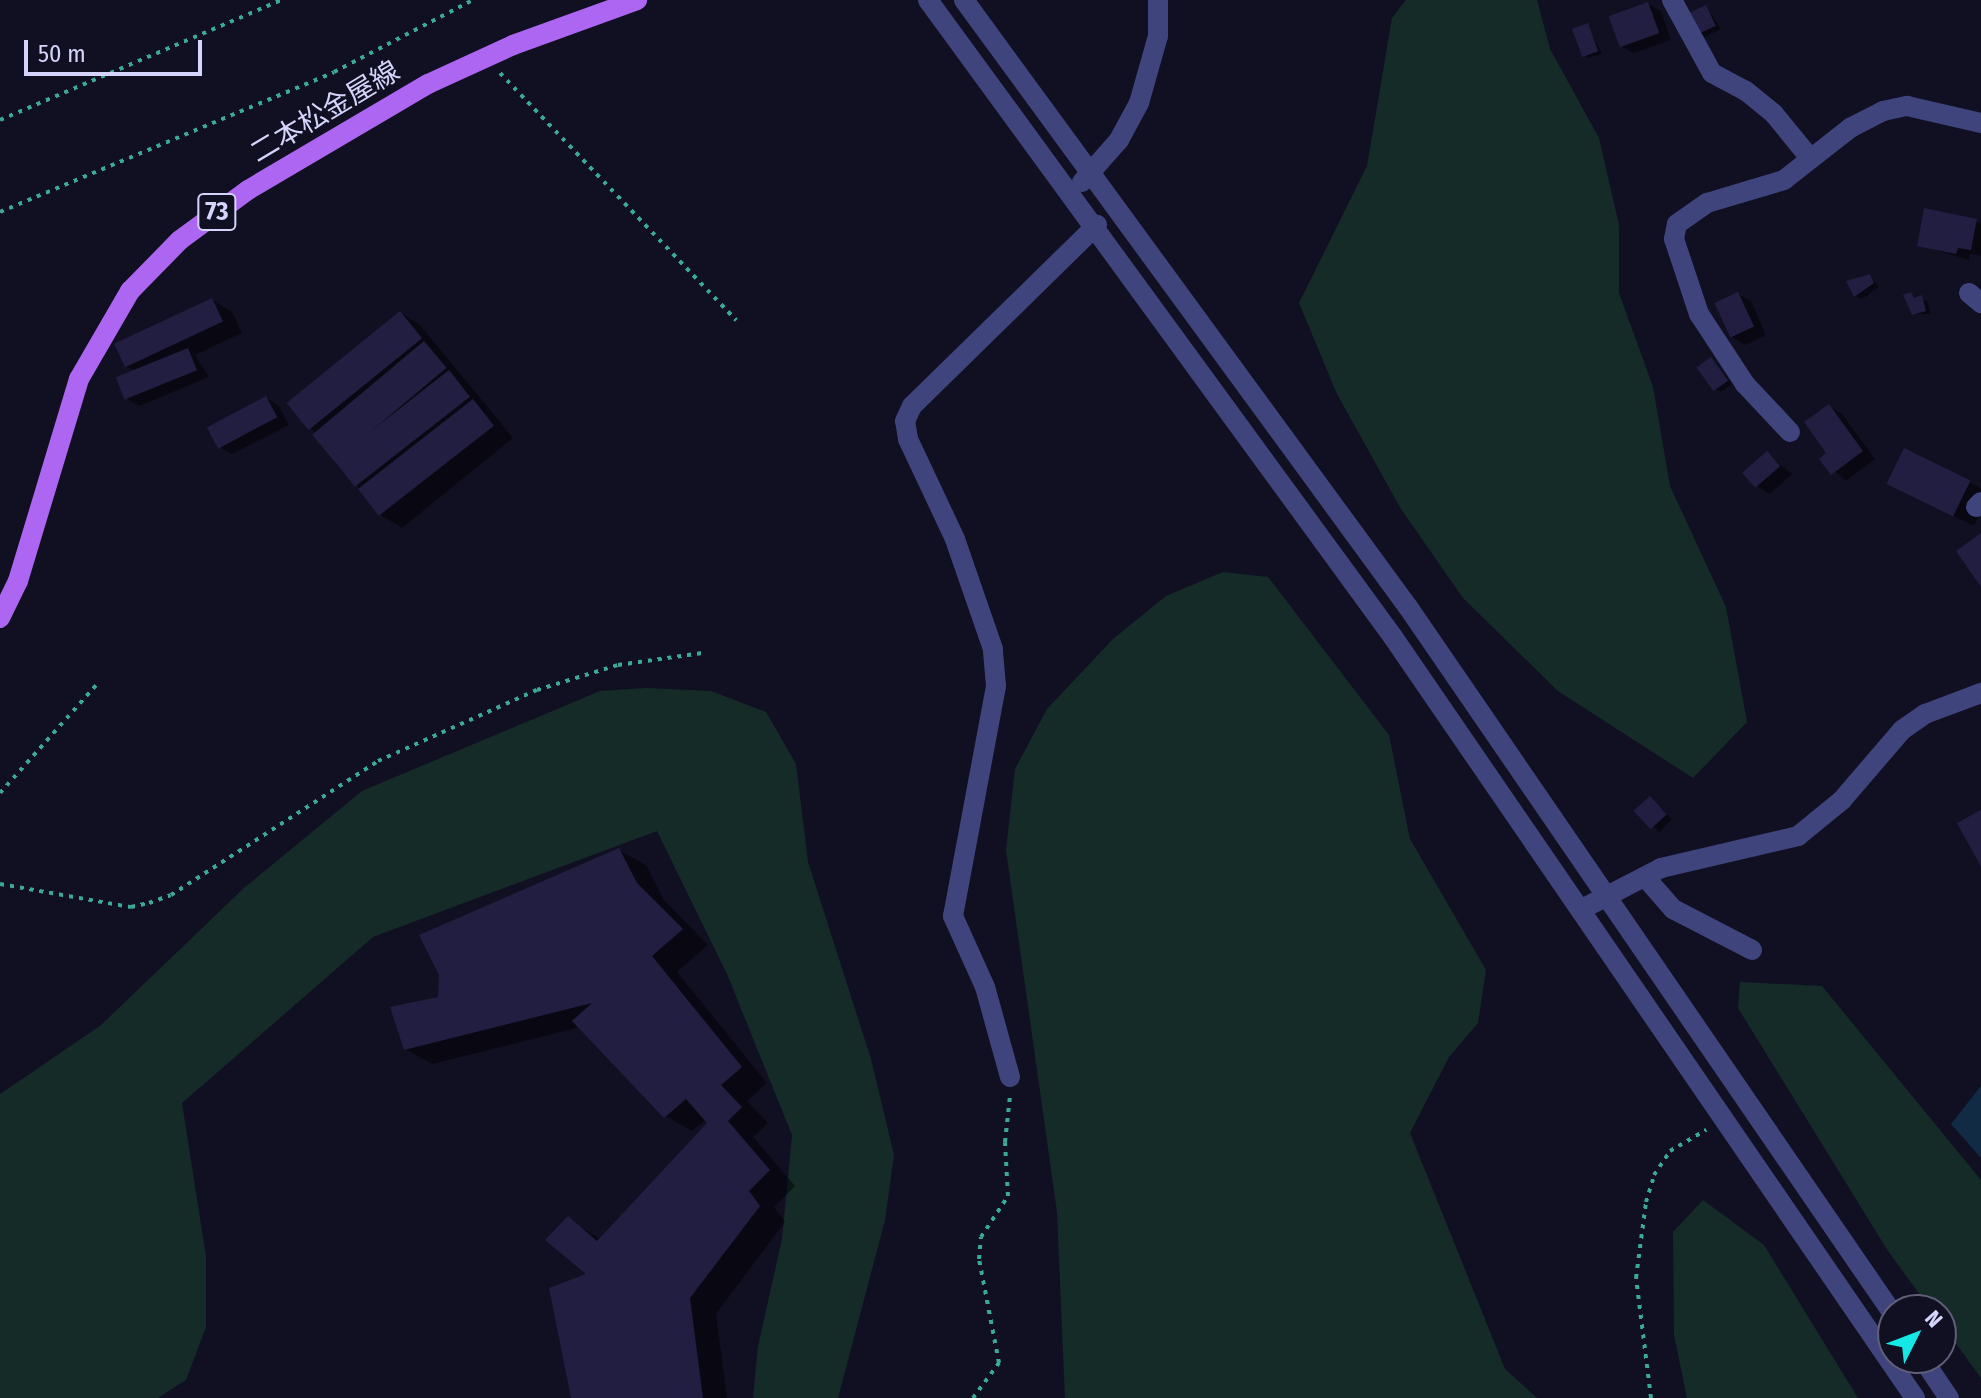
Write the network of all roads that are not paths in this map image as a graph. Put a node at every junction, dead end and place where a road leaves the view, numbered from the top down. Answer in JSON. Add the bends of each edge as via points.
{"nodes":[{"id":1,"x":637,"y":0,"type":"edge"},
{"id":2,"x":928,"y":0,"type":"edge"},
{"id":3,"x":964,"y":0,"type":"edge"},
{"id":4,"x":1158,"y":0,"type":"edge"},
{"id":5,"x":1672,"y":0,"type":"edge"},
{"id":6,"x":1981,"y":123,"type":"edge"},
{"id":7,"x":1810,"y":158,"type":"junction"},
{"id":8,"x":1090,"y":173,"type":"junction"},
{"id":9,"x":1072,"y":191,"type":"junction"},
{"id":10,"x":1097,"y":225,"type":"junction"},
{"id":11,"x":1790,"y":432,"type":"dead end"},
{"id":12,"x":0,"y":618,"type":"edge"},
{"id":13,"x":1981,"y":693,"type":"edge"},
{"id":14,"x":1645,"y":877,"type":"junction"},
{"id":15,"x":1611,"y":895,"type":"junction"},
{"id":16,"x":1582,"y":909,"type":"junction"},
{"id":17,"x":1752,"y":950,"type":"dead end"},
{"id":18,"x":1010,"y":1077,"type":"road end"},
{"id":19,"x":1880,"y":1294,"type":"edge"},
{"id":20,"x":1933,"y":1374,"type":"edge"},
{"id":21,"x":1915,"y":1398,"type":"edge"},
{"id":22,"x":1949,"y":1398,"type":"edge"}],
"edges":[{"from":1,"to":12,"type":"main road","name":"二本松金屋線","number":"73","via":[[484,56],[357,123],[248,190],[180,240],[130,291],[79,379],[18,581]]},
{"from":2,"to":9,"type":"street"},
{"from":3,"to":8,"type":"street"},
{"from":4,"to":8,"type":"street","via":[[1158,36],[1139,103],[1129,125]]},
{"from":5,"to":7,"type":"street","via":[[1712,73],[1774,114]]},
{"from":6,"to":7,"type":"street","via":[[1907,106],[1883,111]]},
{"from":7,"to":11,"type":"street","via":[[1784,180],[1689,211],[1677,224],[1674,239],[1699,314],[1745,384]]},
{"from":8,"to":9,"type":"street"},
{"from":8,"to":15,"type":"street"},
{"from":9,"to":10,"type":"street"},
{"from":10,"to":16,"type":"street"},
{"from":10,"to":18,"type":"street","via":[[912,406],[905,421],[908,439],[955,539],[993,649],[996,686],[953,916],[985,987]]},
{"from":13,"to":14,"type":"street","via":[[1925,714],[1902,730],[1842,800],[1798,836],[1730,849]]},
{"from":14,"to":15,"type":"street"},
{"from":14,"to":17,"type":"street","via":[[1673,909]]},
{"from":15,"to":16,"type":"street"},
{"from":15,"to":19,"type":"street"},
{"from":16,"to":21,"type":"street"},
{"from":20,"to":22,"type":"street"}]}
